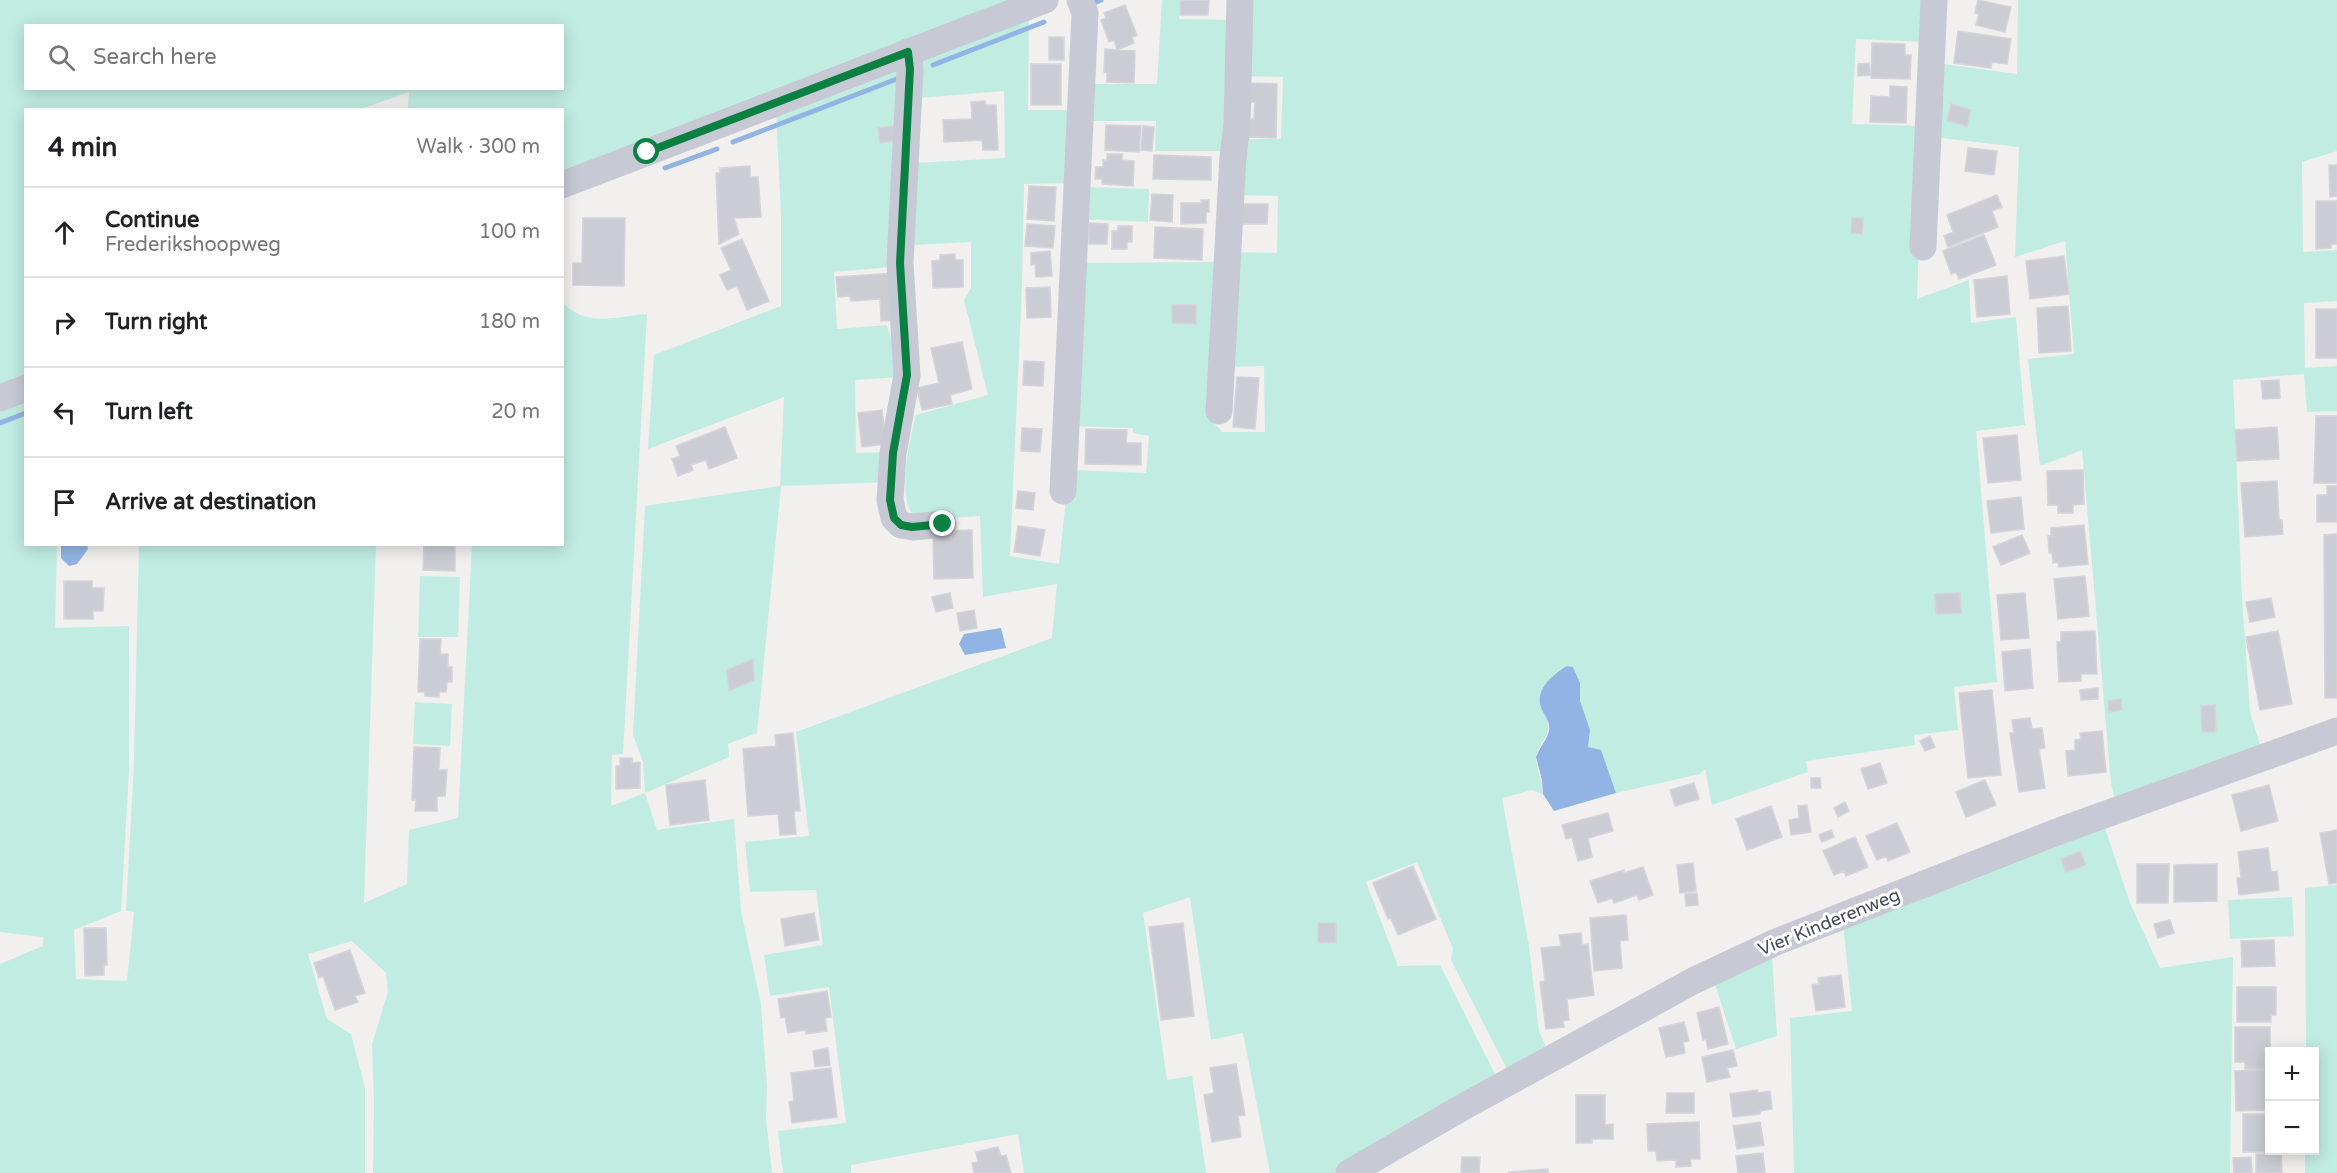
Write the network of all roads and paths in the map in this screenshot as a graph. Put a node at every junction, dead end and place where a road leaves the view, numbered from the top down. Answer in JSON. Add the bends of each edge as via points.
{"nodes":[{"id":1,"x":1045,"y":0,"type":"edge"},
{"id":2,"x":1080,"y":0,"type":"edge"},
{"id":3,"x":1240,"y":0,"type":"edge"},
{"id":4,"x":1934,"y":0,"type":"edge"},
{"id":5,"x":908,"y":52,"type":"junction"},
{"id":6,"x":564,"y":183,"type":"edge"},
{"id":7,"x":1923,"y":247,"type":"dead end"},
{"id":8,"x":24,"y":389,"type":"edge"},
{"id":9,"x":0,"y":398,"type":"edge"},
{"id":10,"x":1219,"y":411,"type":"dead end"},
{"id":11,"x":1063,"y":491,"type":"dead end"},
{"id":12,"x":943,"y":524,"type":"dead end"},
{"id":13,"x":2337,"y":730,"type":"edge"},
{"id":14,"x":1349,"y":1173,"type":"edge"}],
"edges":[{"from":1,"to":5,"type":"street"},
{"from":2,"to":11,"type":"street","via":[[1084,13]]},
{"from":3,"to":10,"type":"street","via":[[1237,125]]},
{"from":4,"to":7,"type":"street"},
{"from":5,"to":6,"type":"street"},
{"from":5,"to":12,"type":"street","via":[[900,263],[907,375],[893,453],[890,500],[894,518],[901,525]]},
{"from":8,"to":9,"type":"street"},
{"from":13,"to":14,"type":"street","name":"Vier Kinderenweg","via":[[2061,830],[1776,942],[1694,981]]}]}
